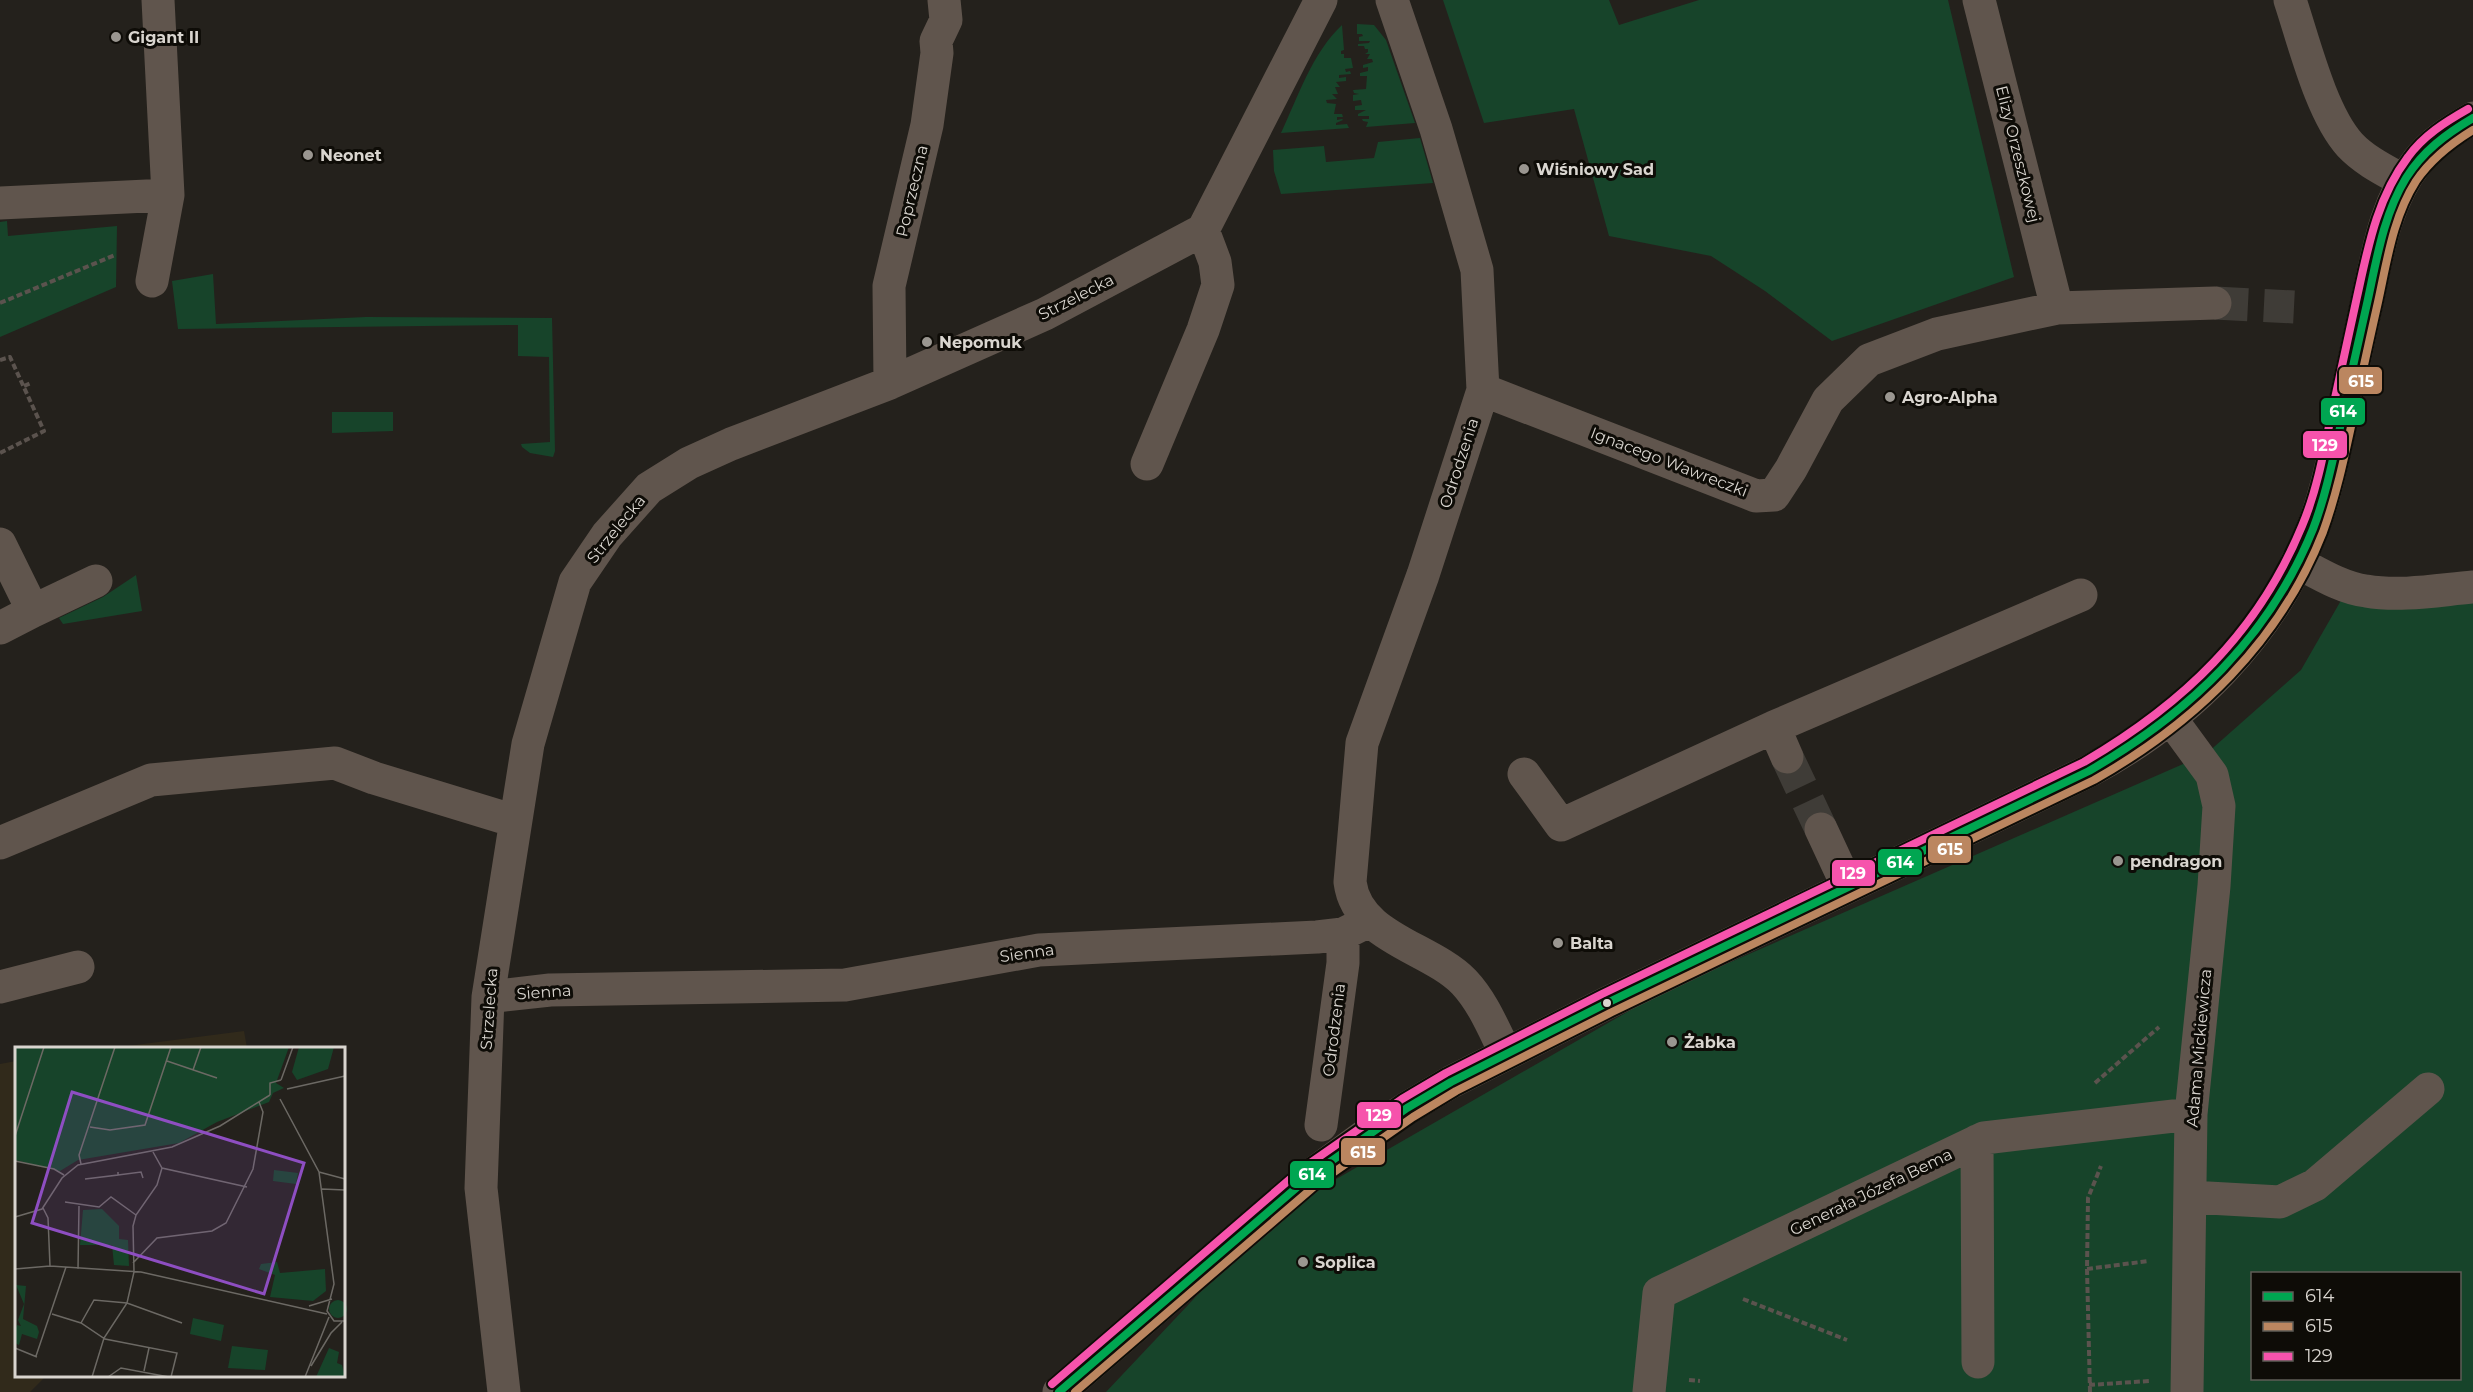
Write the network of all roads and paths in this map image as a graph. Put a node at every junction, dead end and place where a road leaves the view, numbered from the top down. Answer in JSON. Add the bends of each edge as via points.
{"nodes":[{"id":1,"x":158,"y":0,"type":"edge"},
{"id":2,"x":944,"y":0,"type":"edge"},
{"id":3,"x":1321,"y":0,"type":"edge"},
{"id":4,"x":1392,"y":0,"type":"edge"},
{"id":5,"x":1979,"y":0,"type":"edge"},
{"id":6,"x":2290,"y":0,"type":"edge"},
{"id":7,"x":2473,"y":118,"type":"edge"},
{"id":8,"x":2404,"y":181,"type":"junction"},
{"id":9,"x":168,"y":195,"type":"junction"},
{"id":10,"x":0,"y":203,"type":"edge"},
{"id":11,"x":1203,"y":230,"type":"junction"},
{"id":12,"x":116,"y":254,"type":"dead end"},
{"id":13,"x":152,"y":281,"type":"dead end"},
{"id":14,"x":0,"y":303,"type":"edge"},
{"id":15,"x":2215,"y":303,"type":"tunnel mouth"},
{"id":16,"x":2058,"y":308,"type":"junction"},
{"id":17,"x":0,"y":360,"type":"edge"},
{"id":18,"x":31,"y":383,"type":"dead end"},
{"id":19,"x":890,"y":383,"type":"junction"},
{"id":20,"x":24,"y":386,"type":"junction"},
{"id":21,"x":1483,"y":390,"type":"junction"},
{"id":22,"x":0,"y":453,"type":"edge"},
{"id":23,"x":1147,"y":464,"type":"dead end"},
{"id":24,"x":0,"y":544,"type":"edge"},
{"id":25,"x":2297,"y":562,"type":"junction"},
{"id":26,"x":96,"y":580,"type":"dead end"},
{"id":27,"x":2473,"y":587,"type":"edge"},
{"id":28,"x":2081,"y":595,"type":"dead end"},
{"id":29,"x":33,"y":611,"type":"junction"},
{"id":30,"x":0,"y":628,"type":"edge"},
{"id":31,"x":2171,"y":719,"type":"junction"},
{"id":32,"x":1774,"y":727,"type":"junction"},
{"id":33,"x":1787,"y":757,"type":"tunnel mouth"},
{"id":34,"x":1524,"y":774,"type":"dead end"},
{"id":35,"x":515,"y":821,"type":"junction"},
{"id":36,"x":1821,"y":829,"type":"tunnel mouth"},
{"id":37,"x":0,"y":843,"type":"edge"},
{"id":38,"x":1848,"y":887,"type":"junction"},
{"id":39,"x":1356,"y":928,"type":"junction"},
{"id":40,"x":78,"y":967,"type":"dead end"},
{"id":41,"x":0,"y":987,"type":"edge"},
{"id":42,"x":488,"y":997,"type":"junction"},
{"id":43,"x":2162,"y":1024,"type":"dead end"},
{"id":44,"x":1506,"y":1054,"type":"junction"},
{"id":45,"x":2091,"y":1086,"type":"dead end"},
{"id":46,"x":2428,"y":1089,"type":"dead end"},
{"id":47,"x":2191,"y":1114,"type":"junction"},
{"id":48,"x":1321,"y":1125,"type":"dead end"},
{"id":49,"x":1977,"y":1141,"type":"junction"},
{"id":50,"x":2105,"y":1156,"type":"dead end"},
{"id":51,"x":2190,"y":1197,"type":"junction"},
{"id":52,"x":2151,"y":1260,"type":"dead end"},
{"id":53,"x":2087,"y":1269,"type":"junction"},
{"id":54,"x":1738,"y":1299,"type":"dead end"},
{"id":55,"x":1846,"y":1340,"type":"dead end"},
{"id":56,"x":1978,"y":1362,"type":"dead end"},
{"id":57,"x":2152,"y":1381,"type":"dead end"},
{"id":58,"x":2090,"y":1385,"type":"junction"},
{"id":59,"x":504,"y":1392,"type":"edge"},
{"id":60,"x":1059,"y":1392,"type":"edge"},
{"id":61,"x":1649,"y":1392,"type":"edge"},
{"id":62,"x":2090,"y":1392,"type":"edge"},
{"id":63,"x":2187,"y":1392,"type":"edge"}],
"edges":[{"from":1,"to":9,"type":"street"},
{"from":2,"to":19,"type":"street","name":"Poprzeczna","via":[[945,20],[936,41],[927,125],[889,286]]},
{"from":3,"to":11,"type":"street"},
{"from":4,"to":21,"type":"street","name":"Odrodzenia","via":[[1478,270]]},
{"from":5,"to":16,"type":"street","name":"Elizy Orzeszkowej"},
{"from":6,"to":8,"type":"street","via":[[2340,132],[2360,154]]},
{"from":7,"to":8,"type":"street","via":[[2432,145]]},
{"from":8,"to":25,"type":"street","via":[[2383,233],[2324,493]]},
{"from":9,"to":10,"type":"street"},
{"from":9,"to":13,"type":"street"},
{"from":11,"to":19,"type":"street","name":"Strzelecka","via":[[1045,314]]},
{"from":11,"to":23,"type":"street","via":[[1215,262],[1218,285]]},
{"from":12,"to":14,"type":"path"},
{"from":15,"to":16,"type":"street","name":"Ignacego Wawreczki"},
{"from":16,"to":21,"type":"street","name":"Ignacego Wawreczki","via":[[1937,334],[1869,360],[1828,400],[1774,495],[1756,496]]},
{"from":17,"to":20,"type":"path","via":[[10,357]]},
{"from":18,"to":20,"type":"path"},
{"from":19,"to":35,"type":"street","name":"Strzelecka","via":[[689,463],[649,488],[607,535],[575,582],[528,744]]},
{"from":20,"to":22,"type":"path","via":[[44,431]]},
{"from":21,"to":39,"type":"street","name":"Odrodzenia","via":[[1423,575],[1362,743],[1350,882]]},
{"from":24,"to":29,"type":"street"},
{"from":25,"to":27,"type":"street","via":[[2364,591]]},
{"from":25,"to":31,"type":"street","via":[[2247,640],[2212,682]]},
{"from":26,"to":29,"type":"street"},
{"from":28,"to":32,"type":"street"},
{"from":29,"to":30,"type":"street"},
{"from":31,"to":38,"type":"street","via":[[2089,771]]},
{"from":31,"to":47,"type":"street","name":"Adama Mickiewicza","via":[[2212,775],[2219,806]]},
{"from":32,"to":33,"type":"street"},
{"from":32,"to":34,"type":"street","via":[[1561,825]]},
{"from":35,"to":37,"type":"street","via":[[335,763],[151,780]]},
{"from":35,"to":42,"type":"street","name":"Strzelecka"},
{"from":36,"to":38,"type":"street"},
{"from":38,"to":44,"type":"street"},
{"from":39,"to":42,"type":"street","name":"Sienna","via":[[1304,938],[1039,950],[845,985],[550,990]]},
{"from":39,"to":44,"type":"street","via":[[1431,958],[1464,982]]},
{"from":39,"to":48,"type":"street","name":"Odrodzenia","via":[[1343,963]]},
{"from":40,"to":41,"type":"street"},
{"from":42,"to":59,"type":"street","name":"Strzelecka","via":[[481,1188]]},
{"from":43,"to":45,"type":"path"},
{"from":44,"to":60,"type":"street","via":[[1407,1108],[1336,1156]]},
{"from":46,"to":51,"type":"street","via":[[2315,1185],[2280,1202]]},
{"from":47,"to":49,"type":"street","name":"Generała Józefa Bema"},
{"from":47,"to":51,"type":"street","name":"Adama Mickiewicza"},
{"from":49,"to":56,"type":"street"},
{"from":49,"to":61,"type":"street","name":"Generała Józefa Bema","via":[[1659,1293]]},
{"from":50,"to":53,"type":"path","via":[[2088,1198]]},
{"from":51,"to":63,"type":"street","name":"Adama Mickiewicza"},
{"from":52,"to":53,"type":"path"},
{"from":53,"to":58,"type":"path"},
{"from":54,"to":55,"type":"path"},
{"from":57,"to":58,"type":"path"},
{"from":58,"to":62,"type":"path"}]}
